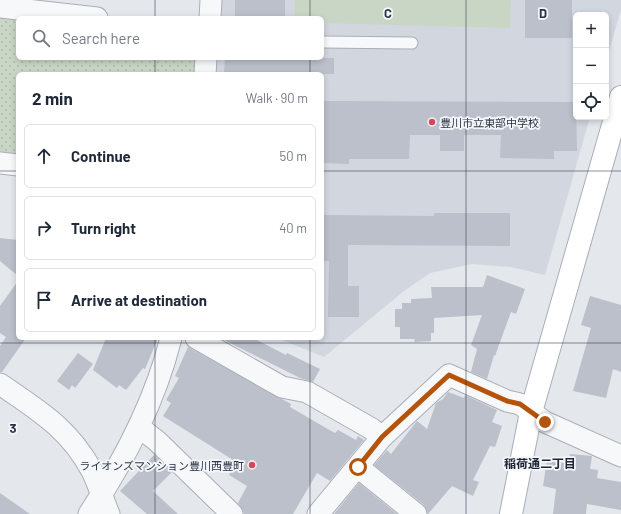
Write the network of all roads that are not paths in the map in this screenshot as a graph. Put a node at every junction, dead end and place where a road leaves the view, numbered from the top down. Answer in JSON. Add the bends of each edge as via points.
{"nodes":[{"id":1,"x":211,"y":0,"type":"edge"},
{"id":2,"x":0,"y":7,"type":"edge"},
{"id":3,"x":79,"y":16,"type":"edge"},
{"id":4,"x":210,"y":16,"type":"edge"},
{"id":5,"x":324,"y":42,"type":"edge"},
{"id":6,"x":412,"y":43,"type":"dead end"},
{"id":7,"x":206,"y":60,"type":"edge"},
{"id":8,"x":204,"y":72,"type":"edge"},
{"id":9,"x":621,"y":97,"type":"edge"},
{"id":10,"x":0,"y":163,"type":"edge"},
{"id":11,"x":16,"y":165,"type":"edge"},
{"id":12,"x":171,"y":340,"type":"edge"},
{"id":13,"x":200,"y":340,"type":"edge"},
{"id":14,"x":0,"y":384,"type":"edge"},
{"id":15,"x":531,"y":412,"type":"junction"},
{"id":16,"x":139,"y":427,"type":"junction"},
{"id":17,"x":382,"y":437,"type":"junction"},
{"id":18,"x":621,"y":456,"type":"edge"},
{"id":19,"x":358,"y":467,"type":"junction"},
{"id":20,"x":101,"y":495,"type":"junction"},
{"id":21,"x":89,"y":514,"type":"edge"},
{"id":22,"x":109,"y":514,"type":"edge"},
{"id":23,"x":232,"y":514,"type":"edge"},
{"id":24,"x":318,"y":514,"type":"edge"},
{"id":25,"x":416,"y":514,"type":"edge"},
{"id":26,"x":511,"y":514,"type":"edge"}],
"edges":[{"from":1,"to":4,"type":"street"},
{"from":2,"to":3,"type":"street"},
{"from":5,"to":6,"type":"lane"},
{"from":7,"to":8,"type":"street"},
{"from":9,"to":15,"type":"street"},
{"from":10,"to":11,"type":"street"},
{"from":12,"to":16,"type":"street","via":[[165,363]]},
{"from":13,"to":17,"type":"street","via":[[282,387],[307,392],[372,428]]},
{"from":14,"to":20,"type":"street","via":[[68,435],[93,472]]},
{"from":15,"to":17,"type":"street","via":[[520,404],[507,401],[449,375]]},
{"from":15,"to":18,"type":"street","via":[[545,422]]},
{"from":15,"to":26,"type":"street"},
{"from":16,"to":20,"type":"street"},
{"from":16,"to":23,"type":"street","via":[[157,441]]},
{"from":17,"to":19,"type":"street"},
{"from":19,"to":24,"type":"street"},
{"from":19,"to":25,"type":"street"},
{"from":20,"to":21,"type":"street"},
{"from":20,"to":22,"type":"street"}]}
